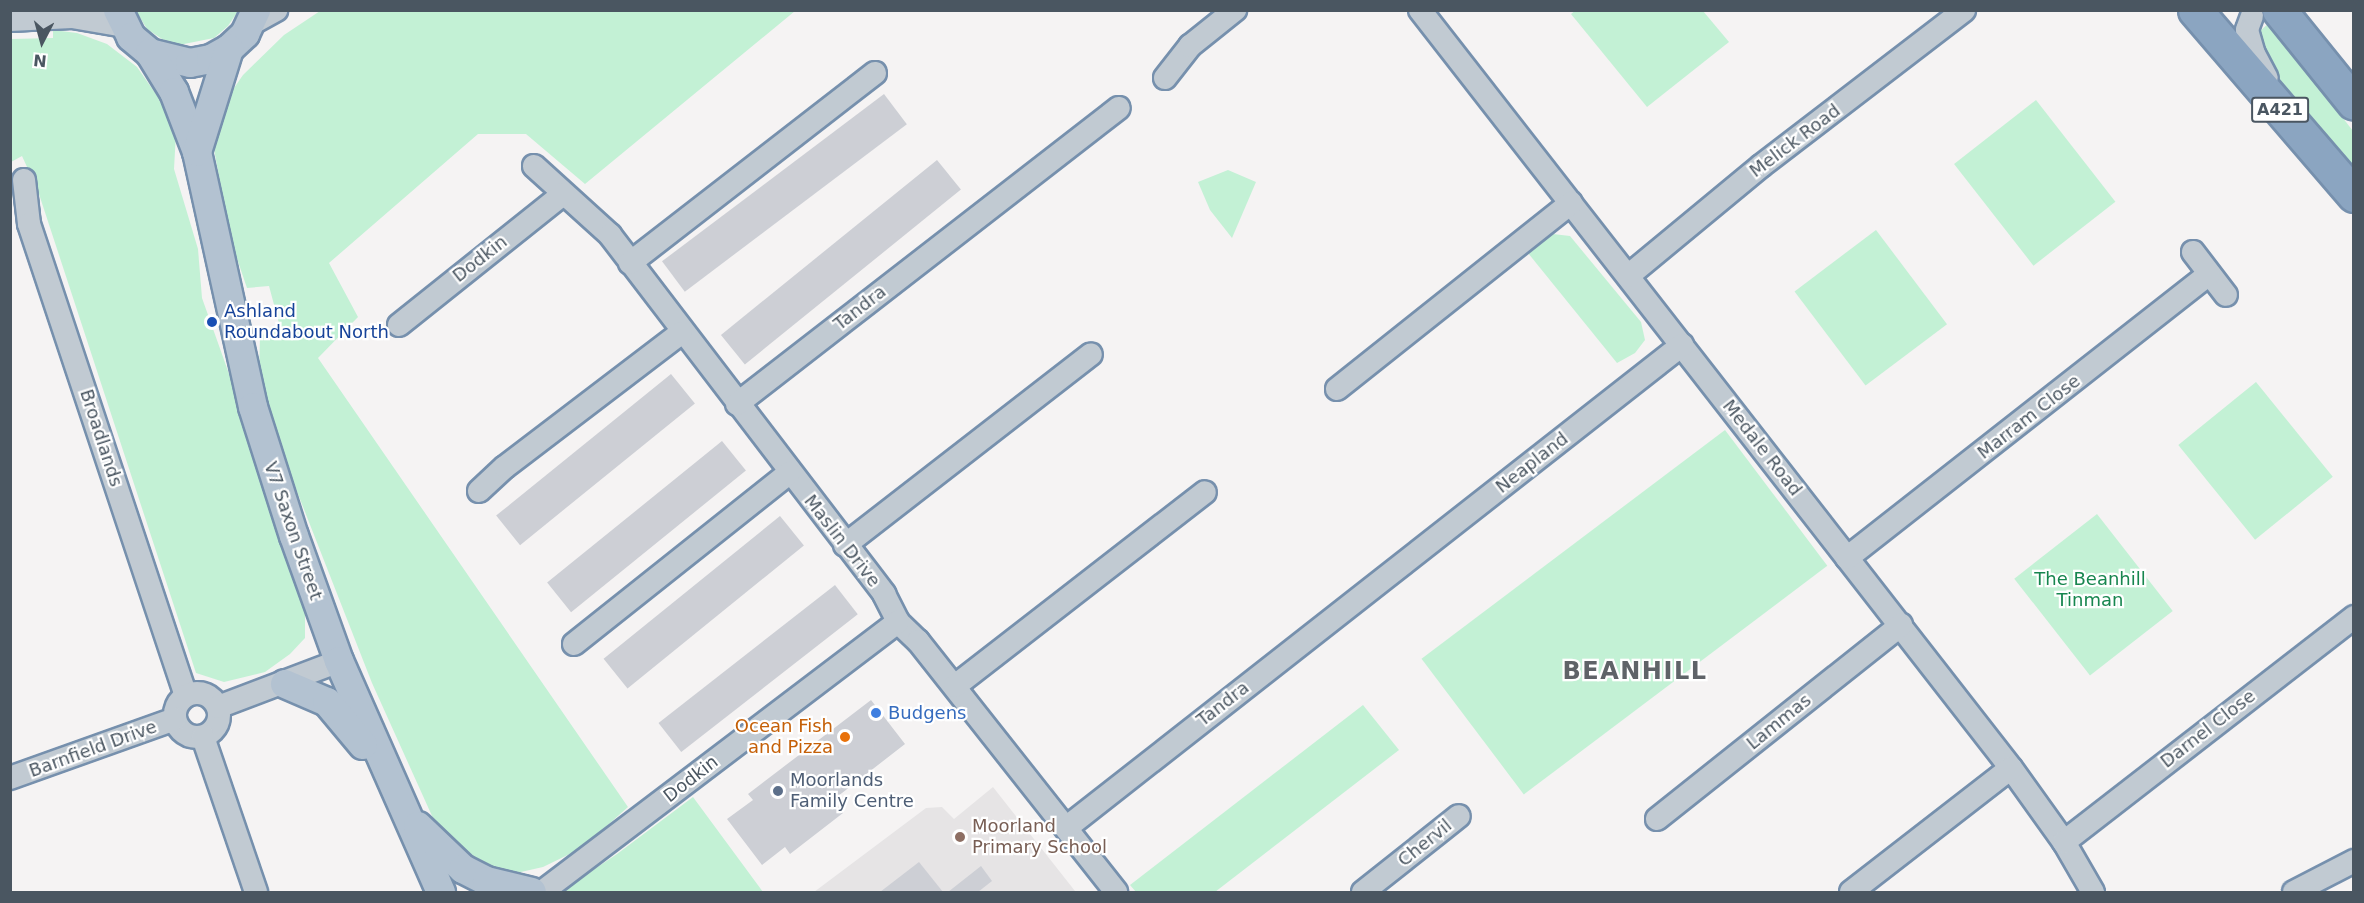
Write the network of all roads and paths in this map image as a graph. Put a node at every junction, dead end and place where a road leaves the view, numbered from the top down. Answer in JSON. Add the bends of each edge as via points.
{"nodes":[{"id":1,"x":276,"y":10,"type":"edge"},
{"id":2,"x":1235,"y":10,"type":"edge"},
{"id":3,"x":1420,"y":10,"type":"edge"},
{"id":4,"x":1964,"y":10,"type":"edge"},
{"id":5,"x":2264,"y":12,"type":"edge"},
{"id":6,"x":2198,"y":14,"type":"edge"},
{"id":7,"x":253,"y":17,"type":"edge"},
{"id":8,"x":121,"y":18,"type":"edge"},
{"id":9,"x":10,"y":20,"type":"edge"},
{"id":10,"x":229,"y":49,"type":"junction"},
{"id":11,"x":150,"y":53,"type":"junction"},
{"id":12,"x":875,"y":73,"type":"dead end"},
{"id":13,"x":1165,"y":78,"type":"dead end"},
{"id":14,"x":2354,"y":103,"type":"edge"},
{"id":15,"x":1119,"y":108,"type":"dead end"},
{"id":16,"x":2299,"y":132,"type":"junction"},
{"id":17,"x":197,"y":152,"type":"junction"},
{"id":18,"x":534,"y":166,"type":"dead end"},
{"id":19,"x":24,"y":180,"type":"dead end"},
{"id":20,"x":563,"y":194,"type":"junction"},
{"id":21,"x":2354,"y":195,"type":"edge"},
{"id":22,"x":1571,"y":202,"type":"junction"},
{"id":23,"x":2193,"y":252,"type":"dead end"},
{"id":24,"x":630,"y":263,"type":"junction"},
{"id":25,"x":2209,"y":274,"type":"junction"},
{"id":26,"x":1628,"y":276,"type":"junction"},
{"id":27,"x":2226,"y":295,"type":"dead end"},
{"id":28,"x":399,"y":326,"type":"dead end"},
{"id":29,"x":681,"y":333,"type":"junction"},
{"id":30,"x":1682,"y":345,"type":"junction"},
{"id":31,"x":1091,"y":354,"type":"dead end"},
{"id":32,"x":1337,"y":389,"type":"dead end"},
{"id":33,"x":737,"y":404,"type":"junction"},
{"id":34,"x":789,"y":474,"type":"junction"},
{"id":35,"x":479,"y":491,"type":"dead end"},
{"id":36,"x":1205,"y":492,"type":"dead end"},
{"id":37,"x":845,"y":545,"type":"junction"},
{"id":38,"x":1847,"y":558,"type":"junction"},
{"id":39,"x":1380,"y":580,"type":"joint"},
{"id":40,"x":2354,"y":616,"type":"edge"},
{"id":41,"x":898,"y":622,"type":"junction"},
{"id":42,"x":1900,"y":625,"type":"junction"},
{"id":43,"x":574,"y":644,"type":"dead end"},
{"id":44,"x":339,"y":661,"type":"junction"},
{"id":45,"x":285,"y":684,"type":"junction"},
{"id":46,"x":955,"y":686,"type":"junction"},
{"id":47,"x":186,"y":696,"type":"junction"},
{"id":48,"x":218,"y":707,"type":"junction"},
{"id":49,"x":175,"y":719,"type":"junction"},
{"id":50,"x":203,"y":737,"type":"junction"},
{"id":51,"x":2011,"y":768,"type":"junction"},
{"id":52,"x":10,"y":778,"type":"edge"},
{"id":53,"x":389,"y":781,"type":"junction"},
{"id":54,"x":402,"y":809,"type":"junction"},
{"id":55,"x":1458,"y":816,"type":"dead end"},
{"id":56,"x":1657,"y":819,"type":"dead end"},
{"id":57,"x":1066,"y":828,"type":"junction"},
{"id":58,"x":2064,"y":842,"type":"junction"},
{"id":59,"x":2354,"y":861,"type":"edge"},
{"id":60,"x":256,"y":892,"type":"edge"},
{"id":61,"x":441,"y":892,"type":"edge"},
{"id":62,"x":532,"y":892,"type":"edge"},
{"id":63,"x":542,"y":892,"type":"edge"},
{"id":64,"x":1116,"y":892,"type":"edge"},
{"id":65,"x":1363,"y":892,"type":"edge"},
{"id":66,"x":1851,"y":892,"type":"edge"},
{"id":67,"x":2093,"y":892,"type":"edge"},
{"id":68,"x":2294,"y":892,"type":"edge"}],
"edges":[{"from":1,"to":7,"type":"street"},
{"from":2,"to":13,"type":"street","via":[[1190,46]]},
{"from":3,"to":22,"type":"street","name":"Medale Road"},
{"from":4,"to":26,"type":"street","name":"Melick Road","via":[[1761,165]]},
{"from":5,"to":6,"type":"street"},
{"from":5,"to":14,"type":"highway"},
{"from":5,"to":16,"type":"street","via":[[2247,30],[2254,54]]},
{"from":6,"to":16,"type":"highway","number":"A421"},
{"from":7,"to":10,"type":"main road"},
{"from":8,"to":9,"type":"street"},
{"from":8,"to":11,"type":"main road","name":"V7 Saxon Street"},
{"from":10,"to":11,"type":"main road","via":[[211,59],[190,63]]},
{"from":10,"to":17,"type":"main road"},
{"from":11,"to":17,"type":"main road","name":"V7 Saxon Street","via":[[174,92]]},
{"from":12,"to":24,"type":"street"},
{"from":15,"to":33,"type":"street","name":"Tandra"},
{"from":16,"to":21,"type":"highway","number":"A421"},
{"from":17,"to":44,"type":"main road","name":"V7 Saxon Street","via":[[254,407]]},
{"from":18,"to":20,"type":"street","name":"Maslin Drive"},
{"from":19,"to":47,"type":"street","name":"Broadlands","via":[[29,224]]},
{"from":20,"to":24,"type":"street","name":"Maslin Drive","via":[[610,235]]},
{"from":20,"to":28,"type":"street","name":"Dodkin"},
{"from":22,"to":26,"type":"street","name":"Medale Road"},
{"from":22,"to":32,"type":"street"},
{"from":23,"to":25,"type":"street"},
{"from":24,"to":29,"type":"street","name":"Maslin Drive"},
{"from":25,"to":27,"type":"street"},
{"from":25,"to":38,"type":"street","name":"Marram Close"},
{"from":26,"to":30,"type":"street","name":"Medale Road"},
{"from":29,"to":33,"type":"street","name":"Maslin Drive"},
{"from":29,"to":35,"type":"street"},
{"from":30,"to":38,"type":"street","name":"Medale Road"},
{"from":30,"to":39,"type":"street","name":"Neapland"},
{"from":31,"to":37,"type":"street"},
{"from":33,"to":34,"type":"street","name":"Maslin Drive"},
{"from":34,"to":37,"type":"street","name":"Maslin Drive"},
{"from":34,"to":43,"type":"street"},
{"from":36,"to":46,"type":"street"},
{"from":37,"to":41,"type":"street","name":"Maslin Drive","via":[[884,594]]},
{"from":38,"to":42,"type":"street","name":"Medale Road"},
{"from":39,"to":57,"type":"street","name":"Tandra"},
{"from":40,"to":58,"type":"street","name":"Darnel Close"},
{"from":41,"to":46,"type":"street","name":"Maslin Drive"},
{"from":41,"to":63,"type":"street","name":"Dodkin"},
{"from":42,"to":51,"type":"street","name":"Medale Road"},
{"from":42,"to":56,"type":"street","name":"Lammas"},
{"from":44,"to":45,"type":"street"},
{"from":44,"to":53,"type":"main road","name":"V7 Saxon Street"},
{"from":45,"to":48,"type":"street"},
{"from":45,"to":53,"type":"main road","via":[[336,709]]},
{"from":46,"to":57,"type":"street","name":"Maslin Drive"},
{"from":47,"to":48,"type":"street","via":[[201,693]]},
{"from":47,"to":49,"type":"street","via":[[176,708]]},
{"from":48,"to":50,"type":"street","via":[[218,722]]},
{"from":49,"to":50,"type":"street","via":[[188,735]]},
{"from":49,"to":52,"type":"street","name":"Barnfield Drive"},
{"from":50,"to":60,"type":"street"},
{"from":51,"to":58,"type":"street","name":"Medale Road"},
{"from":51,"to":66,"type":"street"},
{"from":53,"to":54,"type":"main road","name":"V7 Saxon Street"},
{"from":54,"to":61,"type":"main road","name":"V7 Saxon Street"},
{"from":54,"to":62,"type":"main road","via":[[462,869]]},
{"from":55,"to":65,"type":"street","name":"Chervil"},
{"from":57,"to":64,"type":"street","name":"Maslin Drive"},
{"from":58,"to":67,"type":"street","name":"Medale Road"},
{"from":59,"to":68,"type":"street"}]}
